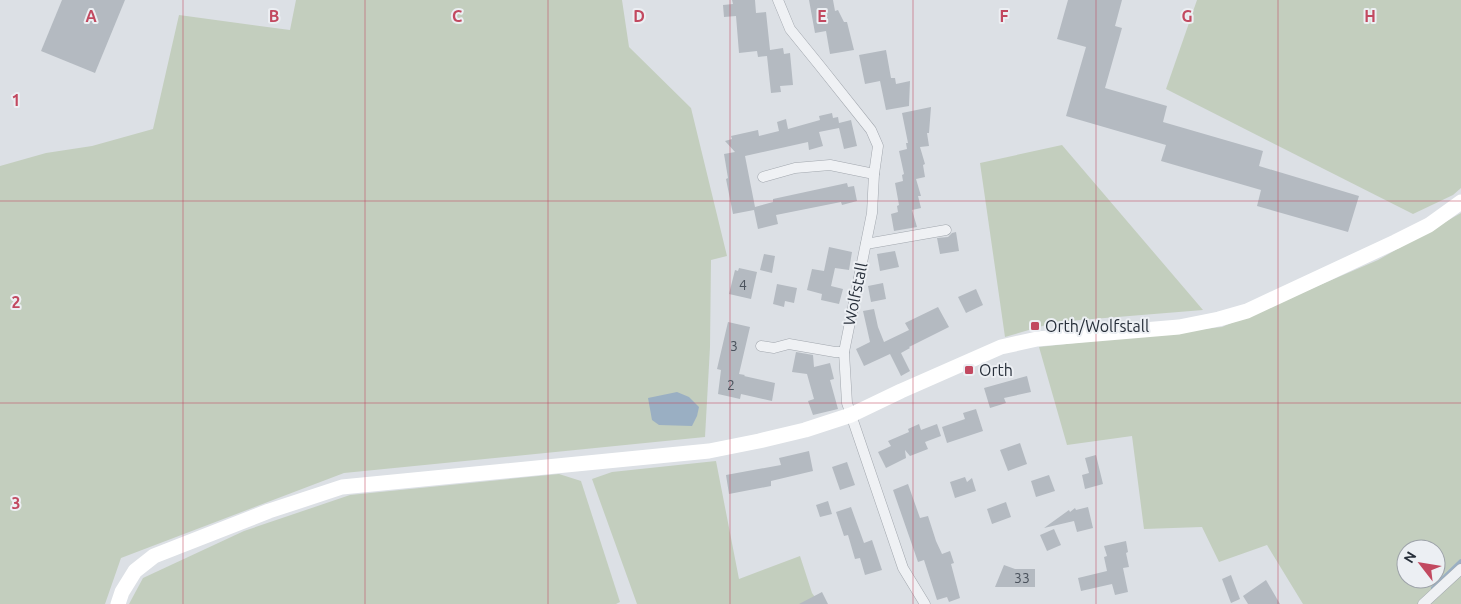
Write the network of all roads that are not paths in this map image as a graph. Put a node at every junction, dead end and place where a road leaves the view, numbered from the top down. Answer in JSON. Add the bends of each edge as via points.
{"nodes":[{"id":1,"x":778,"y":0,"type":"edge"},
{"id":2,"x":874,"y":174,"type":"junction"},
{"id":3,"x":763,"y":177,"type":"dead end"},
{"id":4,"x":1461,"y":202,"type":"edge"},
{"id":5,"x":946,"y":230,"type":"dead end"},
{"id":6,"x":866,"y":244,"type":"junction"},
{"id":7,"x":762,"y":346,"type":"dead end"},
{"id":8,"x":844,"y":352,"type":"junction"},
{"id":9,"x":850,"y":415,"type":"junction"},
{"id":10,"x":1461,"y":569,"type":"edge"},
{"id":11,"x":118,"y":604,"type":"edge"},
{"id":12,"x":926,"y":604,"type":"edge"},
{"id":13,"x":1423,"y":604,"type":"edge"}],
"edges":[{"from":1,"to":2,"type":"street","name":"Wolfstall","via":[[790,30],[871,130],[878,146]]},
{"from":2,"to":3,"type":"street","via":[[830,165],[795,168]]},
{"from":2,"to":6,"type":"street","name":"Wolfstall"},
{"from":4,"to":9,"type":"main road","via":[[1429,225],[1247,311],[1179,327],[1037,339],[1001,347]]},
{"from":5,"to":6,"type":"street"},
{"from":6,"to":8,"type":"street","name":"Wolfstall"},
{"from":7,"to":8,"type":"street","via":[[774,348],[788,344]]},
{"from":8,"to":9,"type":"street","name":"Wolfstall"},
{"from":9,"to":11,"type":"main road","via":[[805,430],[709,451],[342,487],[269,511],[154,556],[135,571]]},
{"from":9,"to":12,"type":"street","via":[[903,568]]},
{"from":10,"to":13,"type":"street"}]}
